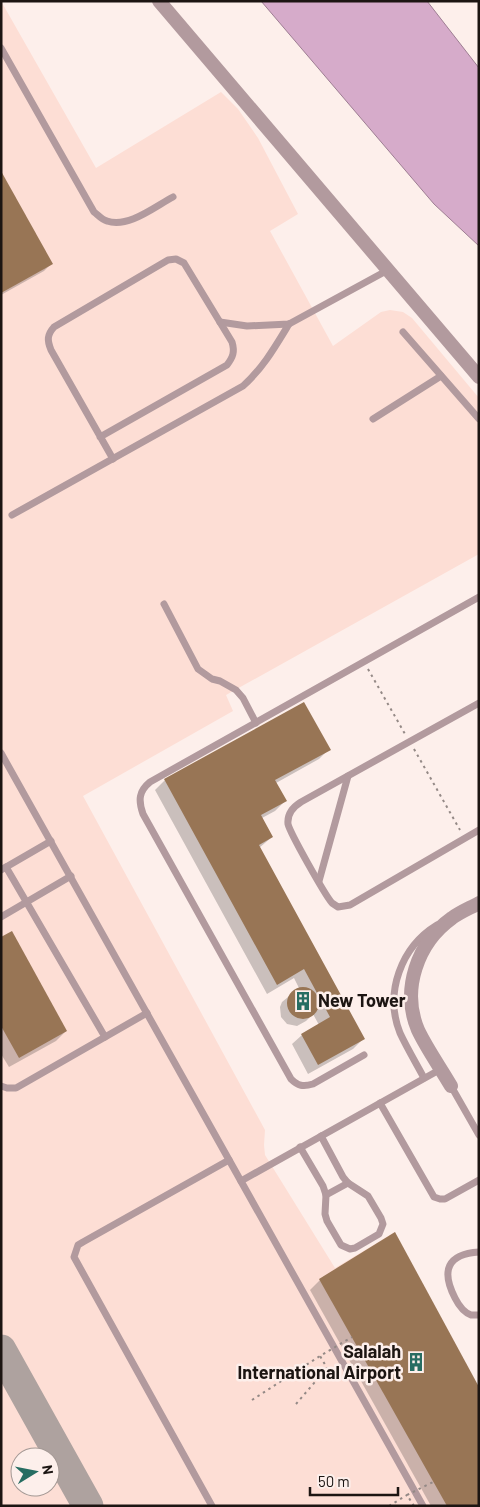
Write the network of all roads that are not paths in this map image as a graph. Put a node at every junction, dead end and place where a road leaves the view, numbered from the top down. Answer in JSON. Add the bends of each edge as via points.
{"nodes":[{"id":1,"x":159,"y":1,"type":"edge"},
{"id":2,"x":1,"y":48,"type":"edge"},
{"id":3,"x":173,"y":197,"type":"dead end"},
{"id":4,"x":388,"y":270,"type":"junction"},
{"id":5,"x":220,"y":322,"type":"junction"},
{"id":6,"x":289,"y":324,"type":"junction"},
{"id":7,"x":403,"y":332,"type":"dead end"},
{"id":8,"x":441,"y":376,"type":"junction"},
{"id":9,"x":479,"y":377,"type":"edge"},
{"id":10,"x":373,"y":419,"type":"dead end"},
{"id":11,"x":479,"y":420,"type":"edge"},
{"id":12,"x":100,"y":436,"type":"junction"},
{"id":13,"x":113,"y":459,"type":"junction"},
{"id":14,"x":12,"y":515,"type":"dead end"},
{"id":15,"x":479,"y":597,"type":"edge"},
{"id":16,"x":164,"y":604,"type":"dead end"},
{"id":17,"x":479,"y":703,"type":"edge"},
{"id":18,"x":256,"y":723,"type":"junction"},
{"id":19,"x":1,"y":752,"type":"edge"},
{"id":20,"x":348,"y":776,"type":"junction"},
{"id":21,"x":479,"y":830,"type":"edge"},
{"id":22,"x":51,"y":842,"type":"junction"},
{"id":23,"x":4,"y":869,"type":"edge"},
{"id":24,"x":71,"y":876,"type":"junction"},
{"id":25,"x":319,"y":881,"type":"junction"},
{"id":26,"x":26,"y":902,"type":"junction"},
{"id":27,"x":479,"y":903,"type":"edge"},
{"id":28,"x":1,"y":917,"type":"edge"},
{"id":29,"x":452,"y":918,"type":"junction"},
{"id":30,"x":147,"y":1013,"type":"junction"},
{"id":31,"x":105,"y":1036,"type":"junction"},
{"id":32,"x":364,"y":1054,"type":"dead end"},
{"id":33,"x":441,"y":1069,"type":"junction"},
{"id":34,"x":424,"y":1078,"type":"junction"},
{"id":35,"x":1,"y":1086,"type":"edge"},
{"id":36,"x":451,"y":1086,"type":"joint"},
{"id":37,"x":380,"y":1103,"type":"junction"},
{"id":38,"x":479,"y":1135,"type":"edge"},
{"id":39,"x":321,"y":1136,"type":"junction"},
{"id":40,"x":300,"y":1147,"type":"junction"},
{"id":41,"x":229,"y":1160,"type":"junction"},
{"id":42,"x":241,"y":1180,"type":"junction"},
{"id":43,"x":479,"y":1180,"type":"edge"},
{"id":44,"x":348,"y":1184,"type":"junction"},
{"id":45,"x":326,"y":1195,"type":"junction"},
{"id":46,"x":479,"y":1252,"type":"edge"},
{"id":47,"x":479,"y":1315,"type":"edge"},
{"id":48,"x":212,"y":1506,"type":"edge"},
{"id":49,"x":423,"y":1506,"type":"edge"}],
"edges":[{"from":1,"to":4,"type":"street"},
{"from":2,"to":3,"type":"lane","via":[[94,212],[105,221],[118,223],[131,220]]},
{"from":4,"to":6,"type":"lane"},
{"from":4,"to":9,"type":"street"},
{"from":5,"to":6,"type":"lane","via":[[247,326]]},
{"from":5,"to":12,"type":"lane","via":[[234,350],[227,365]]},
{"from":5,"to":12,"type":"lane","via":[[190,270],[176,259],[168,260],[54,327],[48,333],[51,350]]},
{"from":6,"to":13,"type":"lane","via":[[269,359],[243,386]]},
{"from":7,"to":8,"type":"lane"},
{"from":8,"to":10,"type":"lane"},
{"from":8,"to":11,"type":"lane"},
{"from":12,"to":13,"type":"lane"},
{"from":13,"to":14,"type":"lane"},
{"from":15,"to":18,"type":"lane"},
{"from":16,"to":18,"type":"lane","via":[[198,669],[236,690]]},
{"from":17,"to":20,"type":"lane"},
{"from":18,"to":32,"type":"lane","via":[[150,782],[143,788],[139,805],[291,1079],[305,1086],[313,1084]]},
{"from":19,"to":22,"type":"lane"},
{"from":20,"to":25,"type":"lane"},
{"from":20,"to":25,"type":"lane","via":[[301,802],[290,814],[291,832]]},
{"from":21,"to":25,"type":"lane","via":[[350,905],[338,907],[332,903]]},
{"from":22,"to":23,"type":"lane"},
{"from":22,"to":24,"type":"lane"},
{"from":23,"to":26,"type":"lane"},
{"from":24,"to":26,"type":"lane"},
{"from":24,"to":30,"type":"lane"},
{"from":26,"to":28,"type":"lane"},
{"from":26,"to":31,"type":"lane"},
{"from":27,"to":29,"type":"street"},
{"from":29,"to":33,"type":"street","via":[[424,949],[411,988],[418,1029]]},
{"from":29,"to":34,"type":"lane","via":[[435,925],[406,953],[396,986],[395,1009],[400,1033]]},
{"from":30,"to":31,"type":"lane"},
{"from":30,"to":41,"type":"lane"},
{"from":31,"to":35,"type":"lane","via":[[16,1088]]},
{"from":33,"to":34,"type":"lane"},
{"from":33,"to":36,"type":"street"},
{"from":34,"to":37,"type":"lane"},
{"from":36,"to":38,"type":"lane"},
{"from":37,"to":39,"type":"lane"},
{"from":37,"to":43,"type":"lane","via":[[434,1197],[446,1199]]},
{"from":39,"to":40,"type":"lane"},
{"from":39,"to":44,"type":"lane"},
{"from":40,"to":42,"type":"lane"},
{"from":40,"to":45,"type":"lane"},
{"from":41,"to":42,"type":"lane"},
{"from":41,"to":48,"type":"lane","via":[[78,1245],[74,1257]]},
{"from":42,"to":49,"type":"lane"},
{"from":44,"to":45,"type":"lane"},
{"from":44,"to":45,"type":"lane","via":[[368,1196],[383,1224],[379,1234],[356,1248],[341,1245],[327,1221]]},
{"from":46,"to":47,"type":"lane","via":[[458,1256],[447,1272],[456,1301],[471,1315]]}]}
